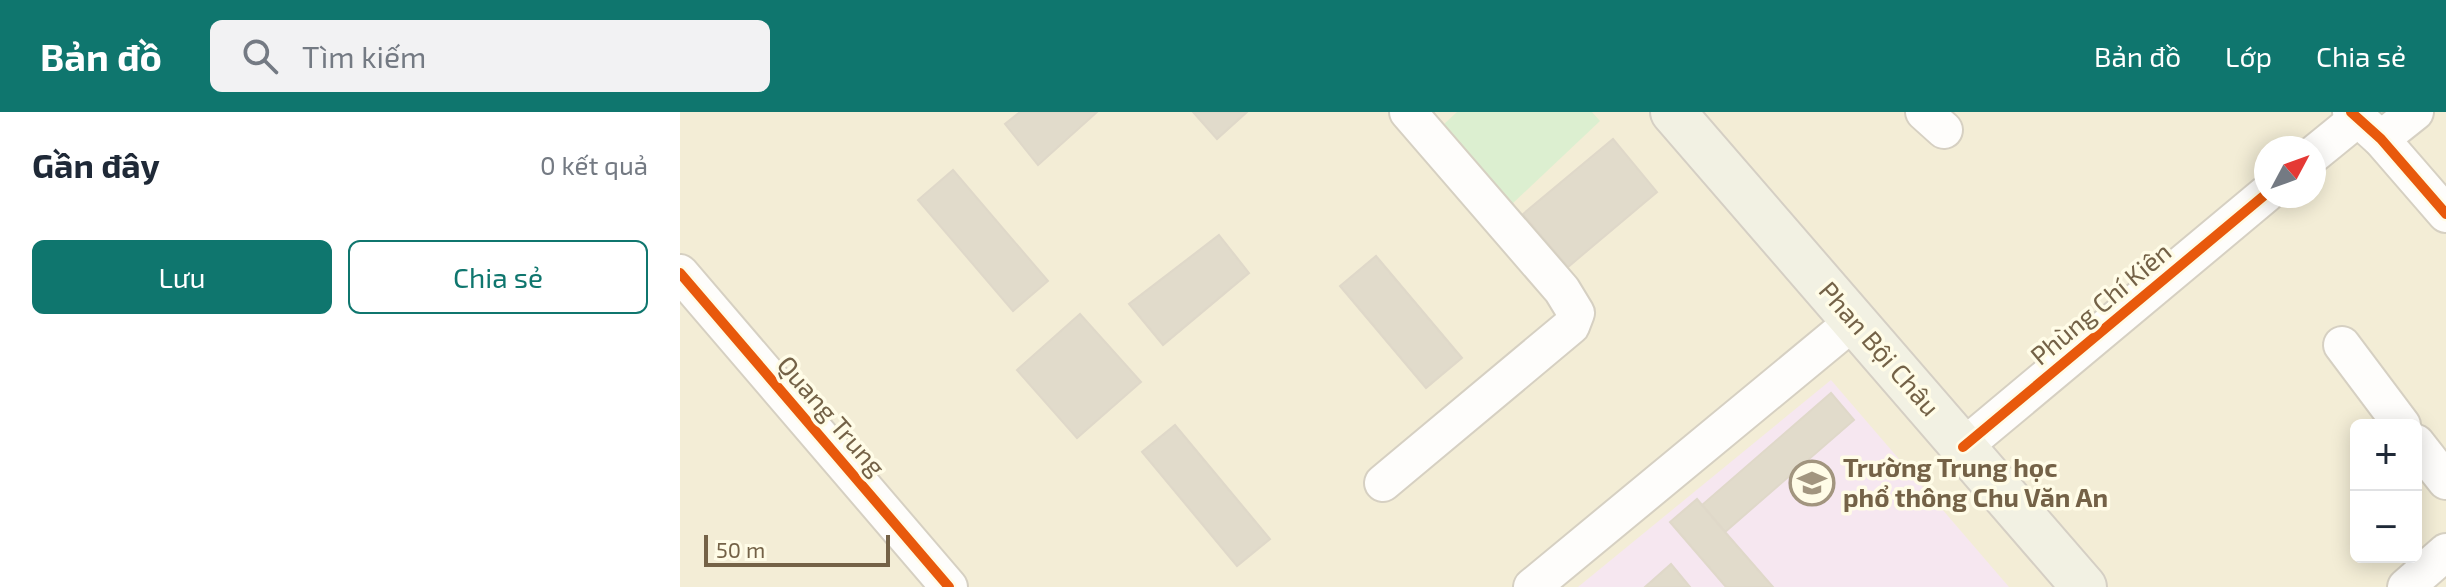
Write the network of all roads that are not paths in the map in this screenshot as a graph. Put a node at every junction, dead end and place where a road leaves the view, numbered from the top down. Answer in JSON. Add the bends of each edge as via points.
{"nodes":[{"id":1,"x":1408,"y":112,"type":"edge"},
{"id":2,"x":2415,"y":112,"type":"edge"},
{"id":3,"x":1680,"y":114,"type":"edge"},
{"id":4,"x":2363,"y":123,"type":"edge"},
{"id":5,"x":2326,"y":146,"type":"edge"},
{"id":6,"x":2254,"y":204,"type":"edge"},
{"id":7,"x":2446,"y":214,"type":"edge"},
{"id":8,"x":680,"y":273,"type":"edge"},
{"id":9,"x":1854,"y":321,"type":"junction"},
{"id":10,"x":2342,"y":345,"type":"dead end"},
{"id":11,"x":2398,"y":419,"type":"edge"},
{"id":12,"x":1963,"y":447,"type":"junction"},
{"id":13,"x":2422,"y":451,"type":"edge"},
{"id":14,"x":2446,"y":481,"type":"edge"},
{"id":15,"x":1383,"y":483,"type":"dead end"},
{"id":16,"x":2446,"y":552,"type":"edge"},
{"id":17,"x":949,"y":587,"type":"edge"},
{"id":18,"x":1532,"y":587,"type":"edge"},
{"id":19,"x":2084,"y":587,"type":"edge"},
{"id":20,"x":2406,"y":587,"type":"edge"}],
"edges":[{"from":1,"to":15,"type":"street","via":[[1562,290],[1576,313],[1571,326]]},
{"from":2,"to":4,"type":"street"},
{"from":3,"to":9,"type":"main road","name":"Phan Bội Châu"},
{"from":4,"to":5,"type":"street"},
{"from":4,"to":7,"type":"street"},
{"from":6,"to":12,"type":"street","name":"Phùng Chí Kiên"},
{"from":8,"to":17,"type":"street","name":"Quang Trung"},
{"from":9,"to":12,"type":"main road","name":"Phan Bội Châu"},
{"from":9,"to":18,"type":"street"},
{"from":10,"to":11,"type":"street"},
{"from":12,"to":19,"type":"main road","name":"Phan Bội Châu"},
{"from":13,"to":14,"type":"street"},
{"from":16,"to":20,"type":"street"}]}
